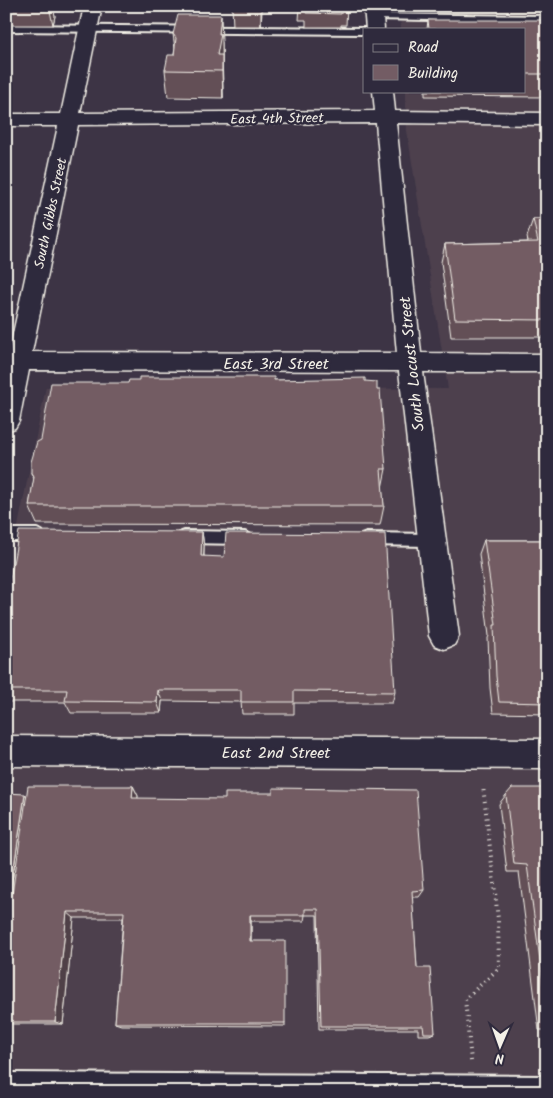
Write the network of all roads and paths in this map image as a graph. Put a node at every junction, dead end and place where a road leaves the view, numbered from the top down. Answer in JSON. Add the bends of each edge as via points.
{"nodes":[{"id":1,"x":93,"y":6,"type":"edge"},
{"id":2,"x":547,"y":19,"type":"edge"},
{"id":3,"x":372,"y":21,"type":"edge"},
{"id":4,"x":6,"y":28,"type":"edge"},
{"id":5,"x":88,"y":28,"type":"junction"},
{"id":6,"x":383,"y":92,"type":"edge"},
{"id":7,"x":387,"y":116,"type":"junction"},
{"id":8,"x":547,"y":119,"type":"edge"},
{"id":9,"x":6,"y":120,"type":"edge"},
{"id":10,"x":70,"y":120,"type":"junction"},
{"id":11,"x":12,"y":361,"type":"edge"},
{"id":12,"x":547,"y":363,"type":"edge"},
{"id":13,"x":410,"y":364,"type":"junction"},
{"id":14,"x":6,"y":421,"type":"edge"},
{"id":15,"x":6,"y":535,"type":"edge"},
{"id":16,"x":56,"y":535,"type":"edge"},
{"id":17,"x":174,"y":537,"type":"edge"},
{"id":18,"x":263,"y":538,"type":"edge"},
{"id":19,"x":352,"y":539,"type":"edge"},
{"id":20,"x":430,"y":540,"type":"junction"},
{"id":21,"x":444,"y":636,"type":"dead end"},
{"id":22,"x":6,"y":751,"type":"edge"},
{"id":23,"x":547,"y":754,"type":"edge"},
{"id":24,"x":483,"y":786,"type":"dead end"},
{"id":25,"x":6,"y":1082,"type":"edge"},
{"id":26,"x":474,"y":1085,"type":"junction"},
{"id":27,"x":547,"y":1085,"type":"edge"}],
"edges":[{"from":1,"to":5,"type":"street","name":"South Gibbs Street"},
{"from":2,"to":3,"type":"lane","via":[[440,13]]},
{"from":3,"to":5,"type":"lane"},
{"from":4,"to":5,"type":"lane"},
{"from":5,"to":10,"type":"street","name":"South Gibbs Street"},
{"from":6,"to":7,"type":"street","name":"South Locust Street"},
{"from":7,"to":8,"type":"street","name":"East 4th Street"},
{"from":7,"to":10,"type":"street","name":"East 4th Street"},
{"from":7,"to":13,"type":"street","name":"South Locust Street"},
{"from":9,"to":10,"type":"street","name":"East 4th Street"},
{"from":10,"to":11,"type":"street","name":"South Gibbs Street"},
{"from":11,"to":13,"type":"street","name":"East 3rd Street"},
{"from":11,"to":14,"type":"street","name":"South Gibbs Street"},
{"from":12,"to":13,"type":"street","name":"East 3rd Street"},
{"from":13,"to":20,"type":"street","name":"South Locust Street"},
{"from":15,"to":16,"type":"lane"},
{"from":17,"to":18,"type":"lane"},
{"from":19,"to":20,"type":"lane"},
{"from":20,"to":21,"type":"street","name":"South Locust Street"},
{"from":22,"to":23,"type":"street","name":"East 2nd Street"},
{"from":24,"to":26,"type":"path","via":[[498,919],[499,968],[465,999]]},
{"from":25,"to":26,"type":"lane"},
{"from":26,"to":27,"type":"lane"}]}
